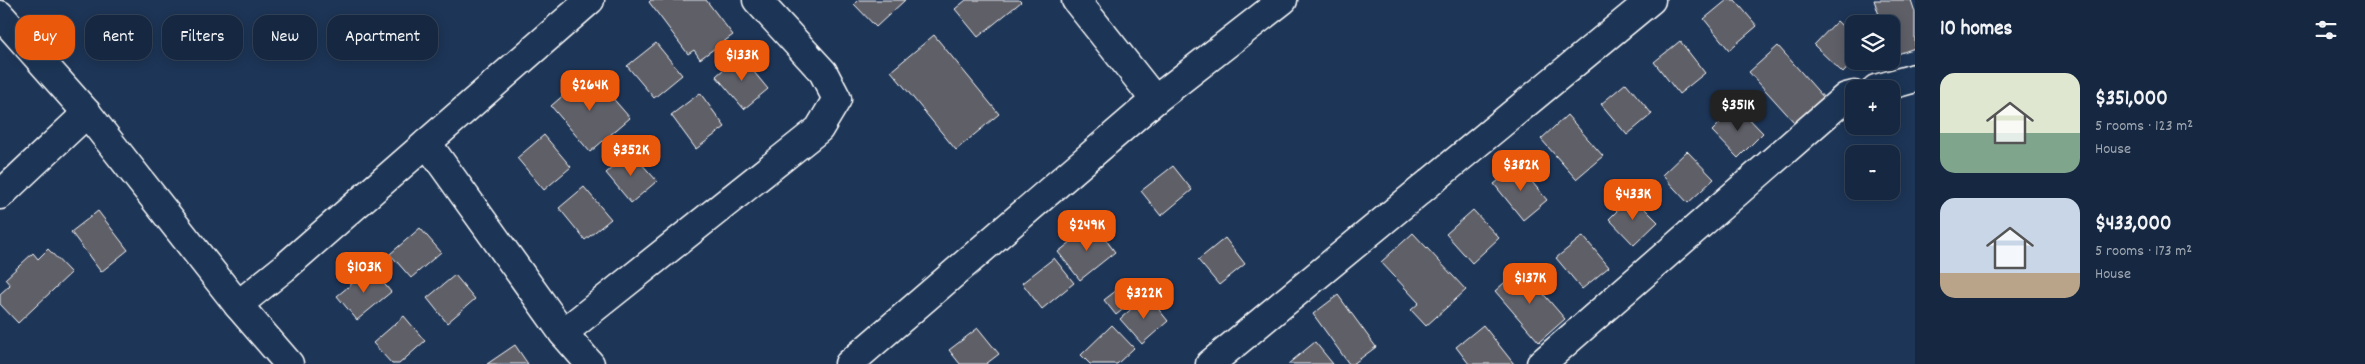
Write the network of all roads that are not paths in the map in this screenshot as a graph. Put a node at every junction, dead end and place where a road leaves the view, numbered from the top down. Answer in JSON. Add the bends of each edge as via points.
{"nodes":[{"id":1,"x":590,"y":0,"type":"edge"},
{"id":2,"x":757,"y":0,"type":"edge"},
{"id":3,"x":1076,"y":0,"type":"edge"},
{"id":4,"x":1283,"y":0,"type":"edge"},
{"id":5,"x":1651,"y":0,"type":"edge"},
{"id":6,"x":0,"y":15,"type":"edge"},
{"id":7,"x":1915,"y":78,"type":"edge"},
{"id":8,"x":1900,"y":82,"type":"edge"},
{"id":9,"x":1845,"y":98,"type":"edge"},
{"id":10,"x":1155,"y":100,"type":"junction"},
{"id":11,"x":87,"y":113,"type":"junction"},
{"id":12,"x":426,"y":143,"type":"junction"},
{"id":13,"x":0,"y":196,"type":"edge"},
{"id":14,"x":238,"y":305,"type":"junction"},
{"id":15,"x":563,"y":332,"type":"junction"},
{"id":16,"x":289,"y":364,"type":"edge"},
{"id":17,"x":590,"y":364,"type":"edge"},
{"id":18,"x":849,"y":364,"type":"edge"},
{"id":19,"x":1210,"y":364,"type":"edge"},
{"id":20,"x":1541,"y":364,"type":"edge"}],
"edges":[{"from":1,"to":12,"type":"street"},
{"from":2,"to":15,"type":"street","via":[[823,72],[837,99],[824,122]]},
{"from":3,"to":10,"type":"street"},
{"from":4,"to":10,"type":"street"},
{"from":5,"to":19,"type":"street"},
{"from":6,"to":11,"type":"street"},
{"from":7,"to":8,"type":"street"},
{"from":9,"to":20,"type":"street"},
{"from":10,"to":18,"type":"street"},
{"from":11,"to":13,"type":"street"},
{"from":11,"to":14,"type":"street"},
{"from":12,"to":14,"type":"street"},
{"from":12,"to":15,"type":"street"},
{"from":14,"to":16,"type":"street"},
{"from":15,"to":17,"type":"street"}]}
